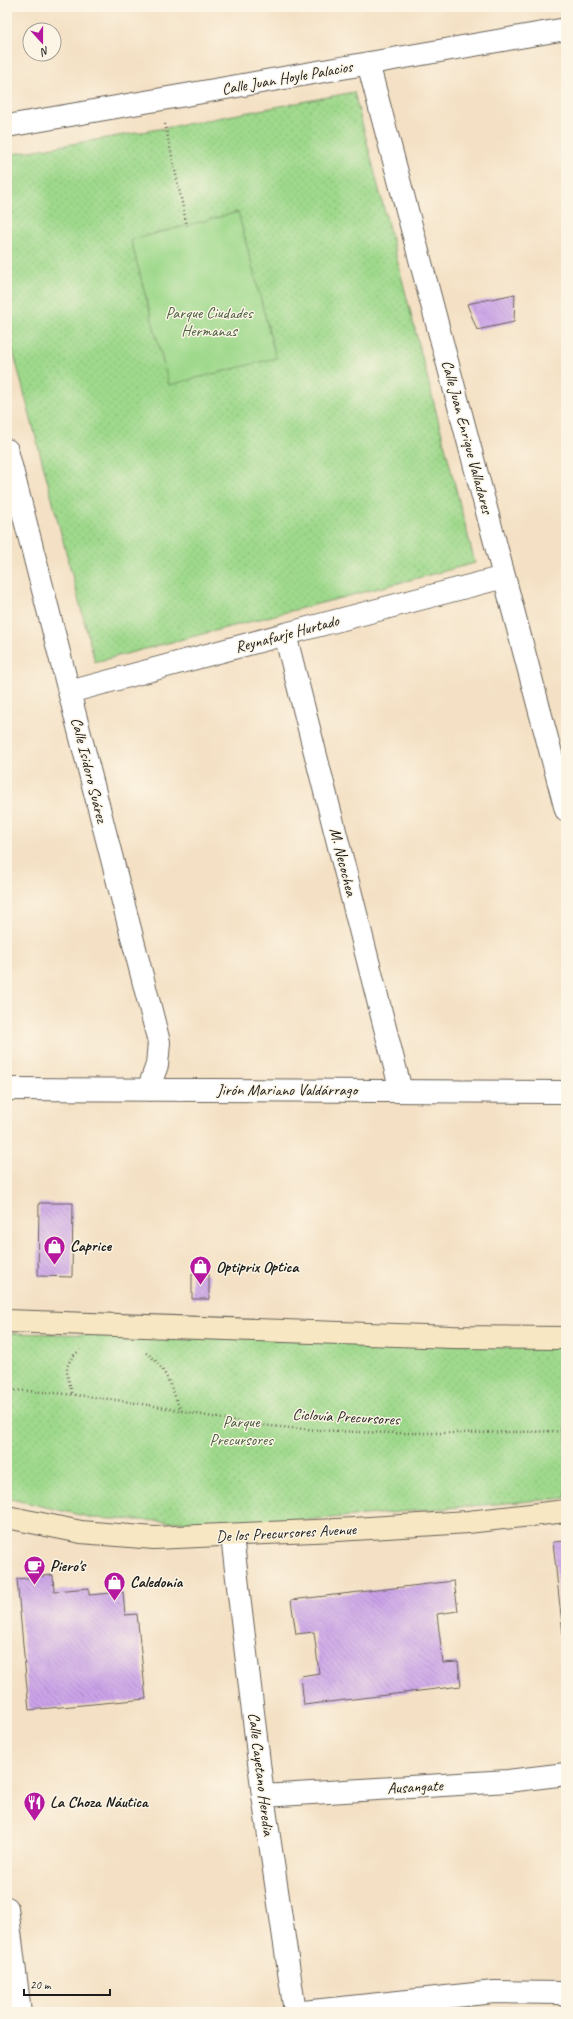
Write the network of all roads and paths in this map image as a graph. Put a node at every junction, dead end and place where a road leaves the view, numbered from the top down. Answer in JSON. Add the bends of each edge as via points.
{"nodes":[{"id":1,"x":566,"y":29,"type":"edge"},
{"id":2,"x":368,"y":63,"type":"junction"},
{"id":3,"x":159,"y":100,"type":"junction"},
{"id":4,"x":7,"y":126,"type":"edge"},
{"id":5,"x":187,"y":226,"type":"dead end"},
{"id":6,"x":7,"y":450,"type":"edge"},
{"id":7,"x":504,"y":577,"type":"junction"},
{"id":8,"x":285,"y":634,"type":"junction"},
{"id":9,"x":69,"y":692,"type":"junction"},
{"id":10,"x":558,"y":752,"type":"edge"},
{"id":11,"x":566,"y":810,"type":"edge"},
{"id":12,"x":7,"y":1089,"type":"edge"},
{"id":13,"x":148,"y":1090,"type":"junction"},
{"id":14,"x":401,"y":1091,"type":"junction"},
{"id":15,"x":566,"y":1092,"type":"edge"},
{"id":16,"x":7,"y":1321,"type":"edge"},
{"id":17,"x":566,"y":1338,"type":"edge"},
{"id":18,"x":86,"y":1349,"type":"dead end"},
{"id":19,"x":143,"y":1351,"type":"dead end"},
{"id":20,"x":7,"y":1390,"type":"edge"},
{"id":21,"x":72,"y":1393,"type":"junction"},
{"id":22,"x":181,"y":1411,"type":"junction"},
{"id":23,"x":566,"y":1431,"type":"edge"},
{"id":24,"x":566,"y":1510,"type":"edge"},
{"id":25,"x":7,"y":1517,"type":"edge"},
{"id":26,"x":232,"y":1536,"type":"junction"},
{"id":27,"x":566,"y":1774,"type":"edge"},
{"id":28,"x":263,"y":1796,"type":"junction"},
{"id":29,"x":7,"y":1908,"type":"edge"},
{"id":30,"x":566,"y":1996,"type":"edge"},
{"id":31,"x":20,"y":2012,"type":"edge"},
{"id":32,"x":295,"y":2012,"type":"edge"},
{"id":33,"x":303,"y":2012,"type":"edge"}],
"edges":[{"from":1,"to":2,"type":"street","name":"Calle Juan Hoyle Palacios"},
{"from":2,"to":3,"type":"street","name":"Calle Juan Hoyle Palacios"},
{"from":2,"to":7,"type":"street","name":"Calle Juan Enrique Valladares"},
{"from":3,"to":4,"type":"street","name":"Calle Juan Hoyle Palacios"},
{"from":3,"to":5,"type":"path"},
{"from":6,"to":9,"type":"street","name":"Calle Isidoro Suárez"},
{"from":7,"to":8,"type":"street","name":"Reynafarje Hurtado"},
{"from":7,"to":10,"type":"street","name":"Calle Juan Enrique Valladares"},
{"from":8,"to":9,"type":"street","name":"Reynafarje Hurtado"},
{"from":8,"to":14,"type":"street","name":"M. Necochea"},
{"from":9,"to":13,"type":"street","name":"Calle Isidoro Suárez","via":[[159,1042],[157,1065]]},
{"from":10,"to":11,"type":"street","name":"Calle Juan Enrique Valladares"},
{"from":12,"to":13,"type":"street","name":"Jirón Mariano Valdárrago"},
{"from":13,"to":14,"type":"street","name":"Jirón Mariano Valdárrago"},
{"from":14,"to":15,"type":"street","name":"Jirón Mariano Valdárrago"},
{"from":16,"to":17,"type":"main road","via":[[452,1337]]},
{"from":18,"to":21,"type":"path","via":[[80,1350],[69,1359],[66,1371]]},
{"from":19,"to":22,"type":"path","via":[[154,1358],[164,1371]]},
{"from":20,"to":21,"type":"path","name":"Ciclovía Precursores"},
{"from":21,"to":22,"type":"path","name":"Ciclovía Precursores"},
{"from":22,"to":23,"type":"path","name":"Ciclovía Precursores","via":[[246,1423],[351,1432]]},
{"from":24,"to":26,"type":"main road","name":"De los Precursores Avenue","via":[[468,1522]]},
{"from":25,"to":26,"type":"main road","name":"De los Precursores Avenue","via":[[81,1532],[154,1538]]},
{"from":26,"to":28,"type":"street","name":"Calle Cayetano Heredia"},
{"from":27,"to":28,"type":"street","name":"Ausangate","via":[[508,1781]]},
{"from":28,"to":32,"type":"street","name":"Calle Cayetano Heredia"},
{"from":29,"to":31,"type":"street"},
{"from":30,"to":33,"type":"street","via":[[560,1992],[494,1992]]}]}
